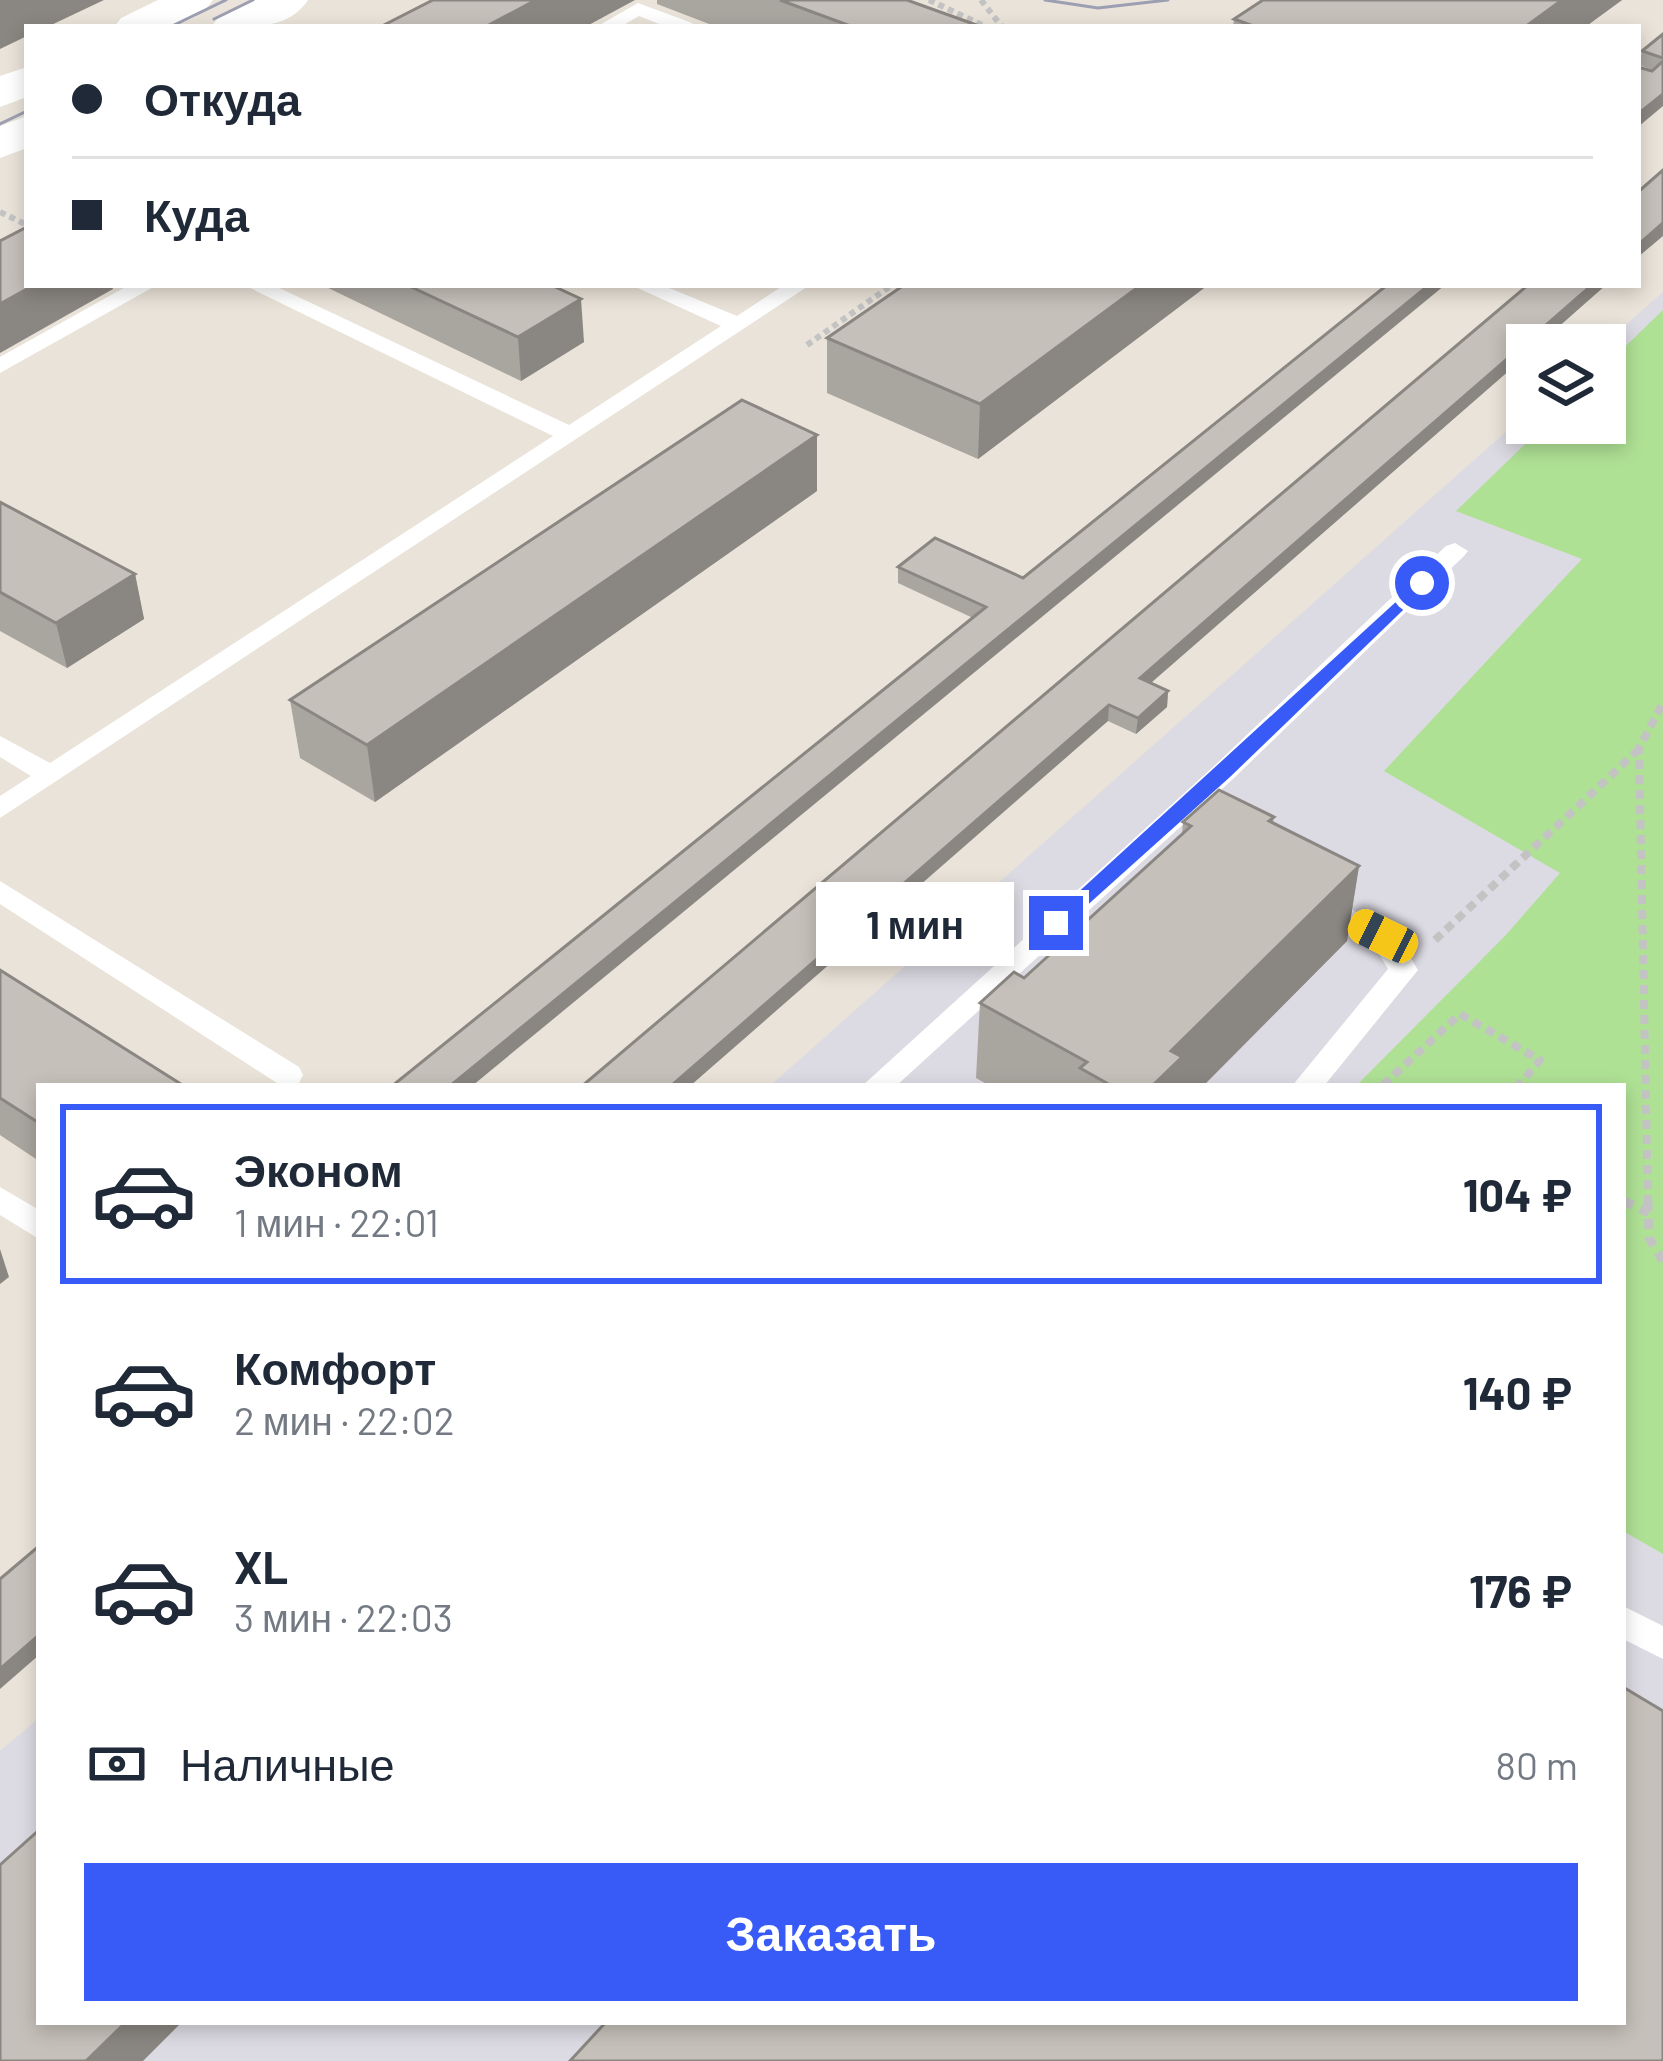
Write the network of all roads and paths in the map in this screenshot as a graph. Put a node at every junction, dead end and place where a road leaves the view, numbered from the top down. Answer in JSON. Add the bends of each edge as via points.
{"nodes":[{"id":1,"x":192,"y":0,"type":"edge"},
{"id":2,"x":287,"y":0,"type":"edge"},
{"id":3,"x":929,"y":0,"type":"edge"},
{"id":4,"x":981,"y":0,"type":"edge"},
{"id":5,"x":142,"y":24,"type":"edge"},
{"id":6,"x":239,"y":24,"type":"edge"},
{"id":7,"x":612,"y":24,"type":"edge"},
{"id":8,"x":677,"y":24,"type":"edge"},
{"id":9,"x":980,"y":24,"type":"edge"},
{"id":10,"x":1000,"y":24,"type":"edge"},
{"id":11,"x":141,"y":288,"type":"edge"},
{"id":12,"x":261,"y":288,"type":"edge"},
{"id":13,"x":649,"y":288,"type":"edge"},
{"id":14,"x":795,"y":288,"type":"edge"},
{"id":15,"x":888,"y":288,"type":"edge"},
{"id":16,"x":739,"y":325,"type":"junction"},
{"id":17,"x":807,"y":345,"type":"dead end"},
{"id":18,"x":0,"y":367,"type":"edge"},
{"id":19,"x":572,"y":435,"type":"junction"},
{"id":20,"x":1455,"y":551,"type":"dead end"},
{"id":21,"x":1663,"y":703,"type":"edge"},
{"id":22,"x":0,"y":745,"type":"edge"},
{"id":23,"x":1639,"y":748,"type":"junction"},
{"id":24,"x":51,"y":776,"type":"junction"},
{"id":25,"x":0,"y":809,"type":"edge"},
{"id":26,"x":1282,"y":887,"type":"edge"},
{"id":27,"x":0,"y":891,"type":"edge"},
{"id":28,"x":1403,"y":970,"type":"junction"},
{"id":29,"x":288,"y":1075,"type":"dead end"},
{"id":30,"x":881,"y":1083,"type":"edge"},
{"id":31,"x":1309,"y":1083,"type":"edge"},
{"id":32,"x":1385,"y":1083,"type":"edge"},
{"id":33,"x":1521,"y":1083,"type":"edge"},
{"id":34,"x":0,"y":1199,"type":"edge"},
{"id":35,"x":1626,"y":1202,"type":"edge"},
{"id":36,"x":1649,"y":1213,"type":"junction"},
{"id":37,"x":36,"y":1225,"type":"edge"},
{"id":38,"x":1663,"y":1261,"type":"edge"},
{"id":39,"x":1626,"y":1623,"type":"edge"},
{"id":40,"x":1663,"y":1644,"type":"edge"}],
"edges":[{"from":1,"to":5,"type":"main road"},
{"from":2,"to":6,"type":"main road"},
{"from":3,"to":9,"type":"path"},
{"from":4,"to":10,"type":"path"},
{"from":7,"to":8,"type":"lane","via":[[638,9]]},
{"from":11,"to":18,"type":"lane"},
{"from":12,"to":19,"type":"lane"},
{"from":13,"to":16,"type":"lane"},
{"from":14,"to":16,"type":"lane"},
{"from":15,"to":17,"type":"path"},
{"from":16,"to":19,"type":"lane"},
{"from":19,"to":24,"type":"lane"},
{"from":20,"to":30,"type":"lane","via":[[1172,833]]},
{"from":21,"to":23,"type":"path"},
{"from":22,"to":24,"type":"lane"},
{"from":23,"to":28,"type":"path"},
{"from":23,"to":36,"type":"path"},
{"from":24,"to":25,"type":"lane"},
{"from":26,"to":28,"type":"lane","via":[[1383,936]]},
{"from":27,"to":29,"type":"lane"},
{"from":28,"to":31,"type":"lane"},
{"from":32,"to":33,"type":"path","via":[[1460,1014],[1540,1060]]},
{"from":34,"to":37,"type":"lane"},
{"from":35,"to":36,"type":"path"},
{"from":36,"to":38,"type":"path","via":[[1649,1238]]},
{"from":39,"to":40,"type":"lane"}]}
